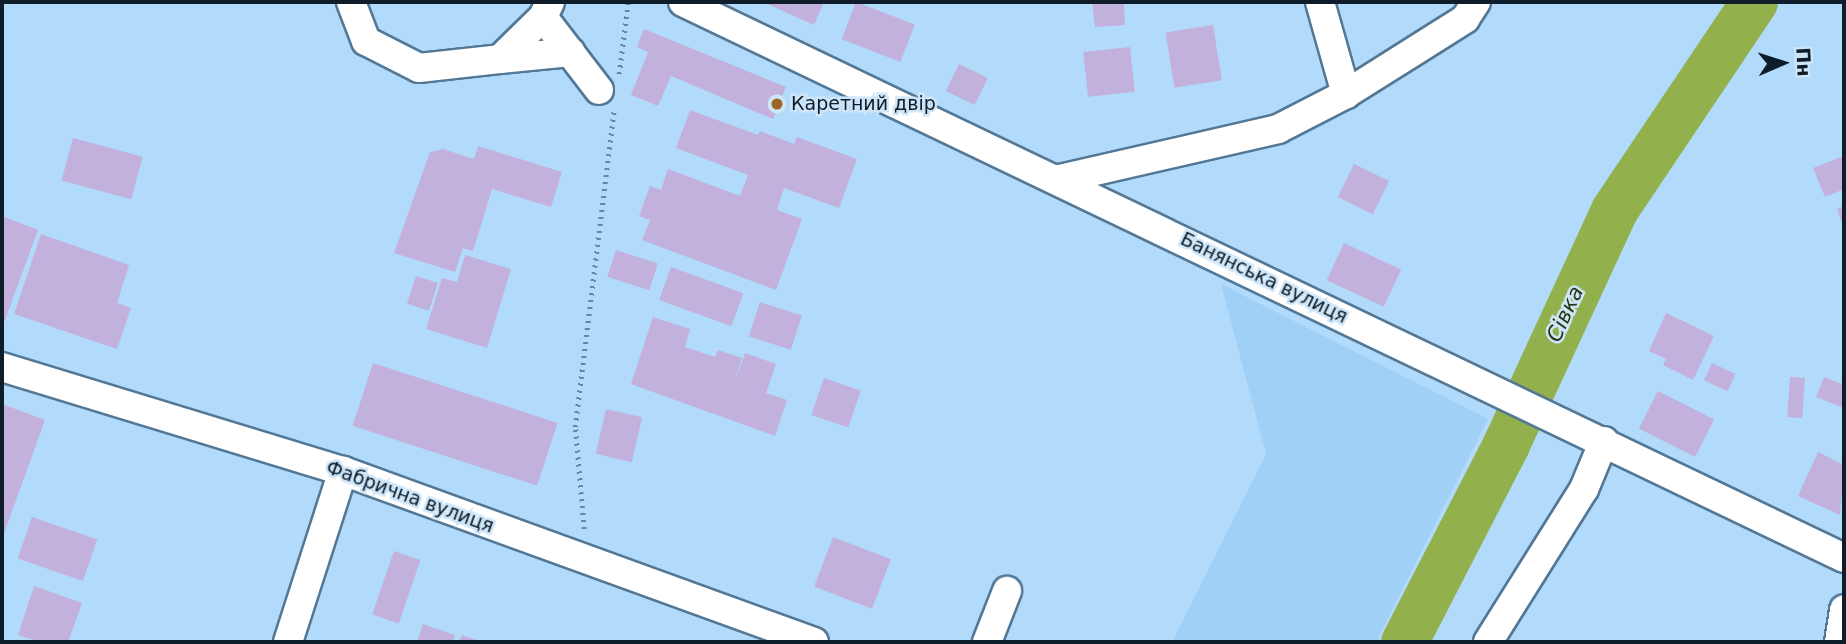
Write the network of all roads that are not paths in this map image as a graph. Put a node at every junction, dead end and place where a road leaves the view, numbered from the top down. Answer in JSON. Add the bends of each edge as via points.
{"nodes":[{"id":1,"x":351,"y":2,"type":"edge"},
{"id":2,"x":683,"y":2,"type":"edge"},
{"id":3,"x":1320,"y":2,"type":"edge"},
{"id":4,"x":1476,"y":2,"type":"edge"},
{"id":5,"x":546,"y":9,"type":"edge"},
{"id":6,"x":571,"y":52,"type":"junction"},
{"id":7,"x":500,"y":58,"type":"junction"},
{"id":8,"x":611,"y":91,"type":"road end"},
{"id":9,"x":1346,"y":94,"type":"junction"},
{"id":10,"x":1060,"y":179,"type":"junction"},
{"id":11,"x":2,"y":367,"type":"edge"},
{"id":12,"x":1604,"y":441,"type":"junction"},
{"id":13,"x":343,"y":471,"type":"junction"},
{"id":14,"x":1844,"y":558,"type":"edge"},
{"id":15,"x":1007,"y":592,"type":"dead end"},
{"id":16,"x":1844,"y":609,"type":"edge"},
{"id":17,"x":288,"y":642,"type":"edge"},
{"id":18,"x":814,"y":642,"type":"edge"},
{"id":19,"x":987,"y":642,"type":"edge"},
{"id":20,"x":1488,"y":642,"type":"edge"},
{"id":21,"x":1839,"y":642,"type":"edge"}],
"edges":[{"from":1,"to":7,"type":"street","via":[[366,41],[419,68]]},
{"from":2,"to":10,"type":"street","name":"Банянська вулиця"},
{"from":3,"to":9,"type":"street"},
{"from":4,"to":9,"type":"street","via":[[1465,19]]},
{"from":5,"to":6,"type":"street"},
{"from":5,"to":7,"type":"street"},
{"from":6,"to":7,"type":"street"},
{"from":6,"to":8,"type":"street"},
{"from":9,"to":10,"type":"street","via":[[1279,129]]},
{"from":10,"to":12,"type":"street","name":"Банянська вулиця"},
{"from":11,"to":13,"type":"street","name":"Фабрична вулиця"},
{"from":12,"to":14,"type":"street","name":"Банянська вулиця"},
{"from":12,"to":20,"type":"street","via":[[1584,489]]},
{"from":13,"to":17,"type":"street"},
{"from":13,"to":18,"type":"street","name":"Фабрична вулиця"},
{"from":15,"to":19,"type":"street"},
{"from":16,"to":21,"type":"street"}]}
